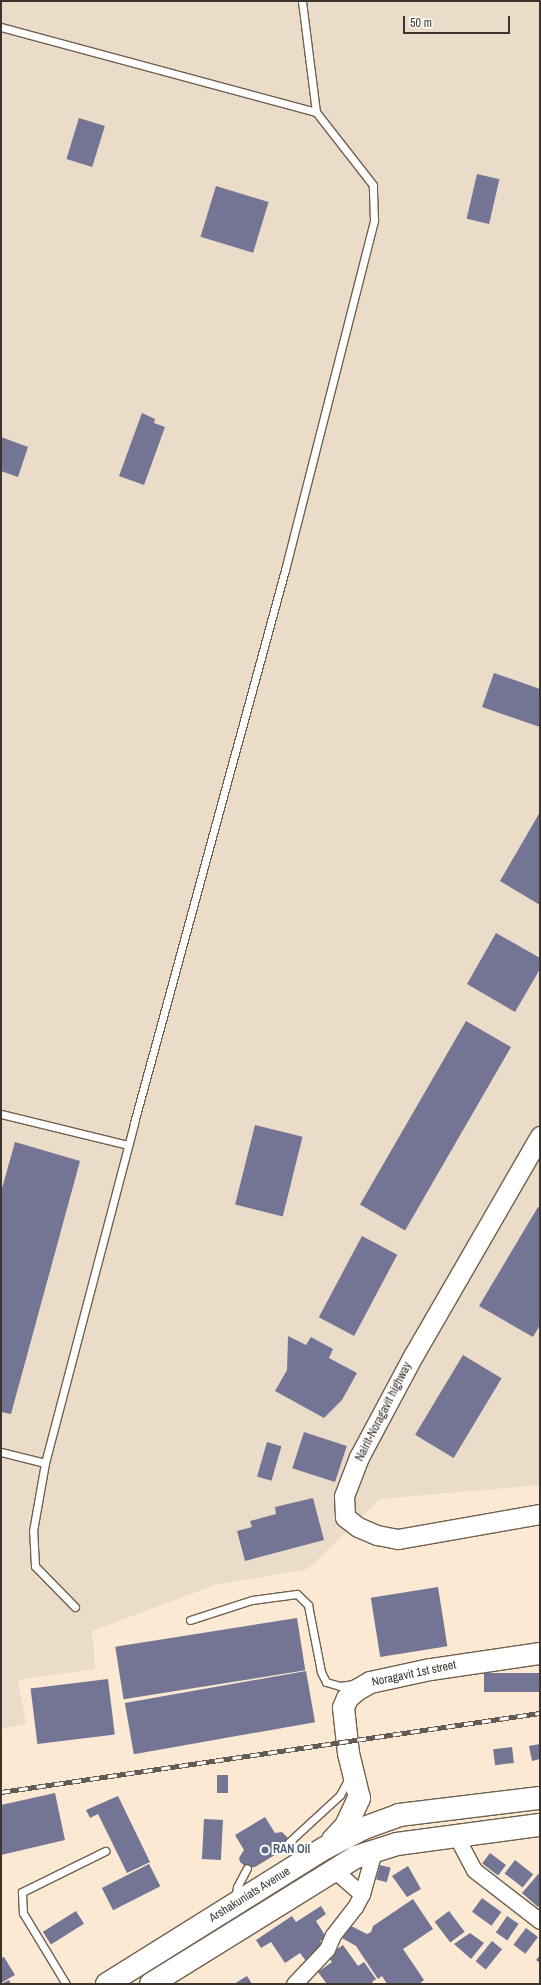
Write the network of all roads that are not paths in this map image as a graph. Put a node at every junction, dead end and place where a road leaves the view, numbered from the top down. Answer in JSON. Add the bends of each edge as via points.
{"nodes":[{"id":1,"x":302,"y":1,"type":"edge"},
{"id":2,"x":1,"y":27,"type":"edge"},
{"id":3,"x":316,"y":112,"type":"junction"},
{"id":4,"x":1,"y":1114,"type":"edge"},
{"id":5,"x":540,"y":1136,"type":"edge"},
{"id":6,"x":128,"y":1145,"type":"junction"},
{"id":7,"x":1,"y":1452,"type":"edge"},
{"id":8,"x":45,"y":1463,"type":"junction"},
{"id":9,"x":540,"y":1514,"type":"edge"},
{"id":10,"x":75,"y":1607,"type":"dead end"},
{"id":11,"x":190,"y":1620,"type":"dead end"},
{"id":12,"x":540,"y":1653,"type":"edge"},
{"id":13,"x":370,"y":1682,"type":"junction"},
{"id":14,"x":352,"y":1770,"type":"junction"},
{"id":15,"x":359,"y":1798,"type":"junction"},
{"id":16,"x":540,"y":1798,"type":"edge"},
{"id":17,"x":399,"y":1815,"type":"junction"},
{"id":18,"x":540,"y":1825,"type":"edge"},
{"id":19,"x":364,"y":1828,"type":"junction"},
{"id":20,"x":456,"y":1836,"type":"junction"},
{"id":21,"x":289,"y":1842,"type":"dead end"},
{"id":22,"x":325,"y":1848,"type":"junction"},
{"id":23,"x":105,"y":1851,"type":"dead end"},
{"id":24,"x":365,"y":1854,"type":"junction"},
{"id":25,"x":247,"y":1868,"type":"dead end"},
{"id":26,"x":334,"y":1870,"type":"junction"},
{"id":27,"x":362,"y":1894,"type":"junction"},
{"id":28,"x":234,"y":1905,"type":"junction"},
{"id":29,"x":540,"y":1921,"type":"edge"},
{"id":30,"x":66,"y":1984,"type":"edge"},
{"id":31,"x":107,"y":1984,"type":"edge"},
{"id":32,"x":151,"y":1984,"type":"edge"},
{"id":33,"x":294,"y":1984,"type":"edge"}],
"edges":[{"from":1,"to":3,"type":"lane"},
{"from":2,"to":3,"type":"lane"},
{"from":3,"to":6,"type":"lane","via":[[373,185],[374,220],[285,570]]},
{"from":4,"to":6,"type":"lane"},
{"from":5,"to":9,"type":"street","name":"Nairit-Noragavit highway","via":[[414,1354],[359,1456],[344,1496],[345,1517],[358,1527],[377,1535],[398,1539]]},
{"from":6,"to":8,"type":"lane"},
{"from":7,"to":8,"type":"lane"},
{"from":8,"to":10,"type":"lane","via":[[33,1531],[35,1566]]},
{"from":11,"to":13,"type":"lane","via":[[252,1600],[297,1594],[308,1605],[321,1672],[326,1682],[340,1686]]},
{"from":12,"to":13,"type":"main road","name":"Noragavit 1st street","via":[[430,1669]]},
{"from":13,"to":14,"type":"main road","name":"Noragavit 1st street","via":[[346,1698],[343,1706]]},
{"from":14,"to":15,"type":"main road","name":"Noragavit 1st street"},
{"from":14,"to":21,"type":"lane","via":[[340,1795]]},
{"from":15,"to":17,"type":"main road","via":[[379,1810]]},
{"from":15,"to":19,"type":"main road"},
{"from":15,"to":22,"type":"main road","via":[[346,1826]]},
{"from":16,"to":17,"type":"main road","name":"Arshakuniats Avenue"},
{"from":17,"to":19,"type":"main road","name":"Arshakuniats Avenue"},
{"from":18,"to":20,"type":"main road","name":"Arshakuniats Avenue"},
{"from":19,"to":22,"type":"main road","name":"Arshakuniats Avenue"},
{"from":19,"to":24,"type":"main road"},
{"from":20,"to":24,"type":"main road","name":"Arshakuniats Avenue","via":[[397,1844]]},
{"from":20,"to":29,"type":"street","via":[[474,1870]]},
{"from":22,"to":28,"type":"main road","name":"Arshakuniats Avenue"},
{"from":23,"to":30,"type":"lane","via":[[22,1892],[23,1914]]},
{"from":24,"to":26,"type":"main road","name":"Arshakuniats Avenue"},
{"from":24,"to":27,"type":"street"},
{"from":25,"to":28,"type":"lane","via":[[237,1887]]},
{"from":26,"to":27,"type":"street"},
{"from":26,"to":32,"type":"main road","name":"Arshakuniats Avenue"},
{"from":27,"to":33,"type":"street","via":[[333,1935],[327,1949]]},
{"from":28,"to":31,"type":"main road","name":"Arshakuniats Avenue"}]}
